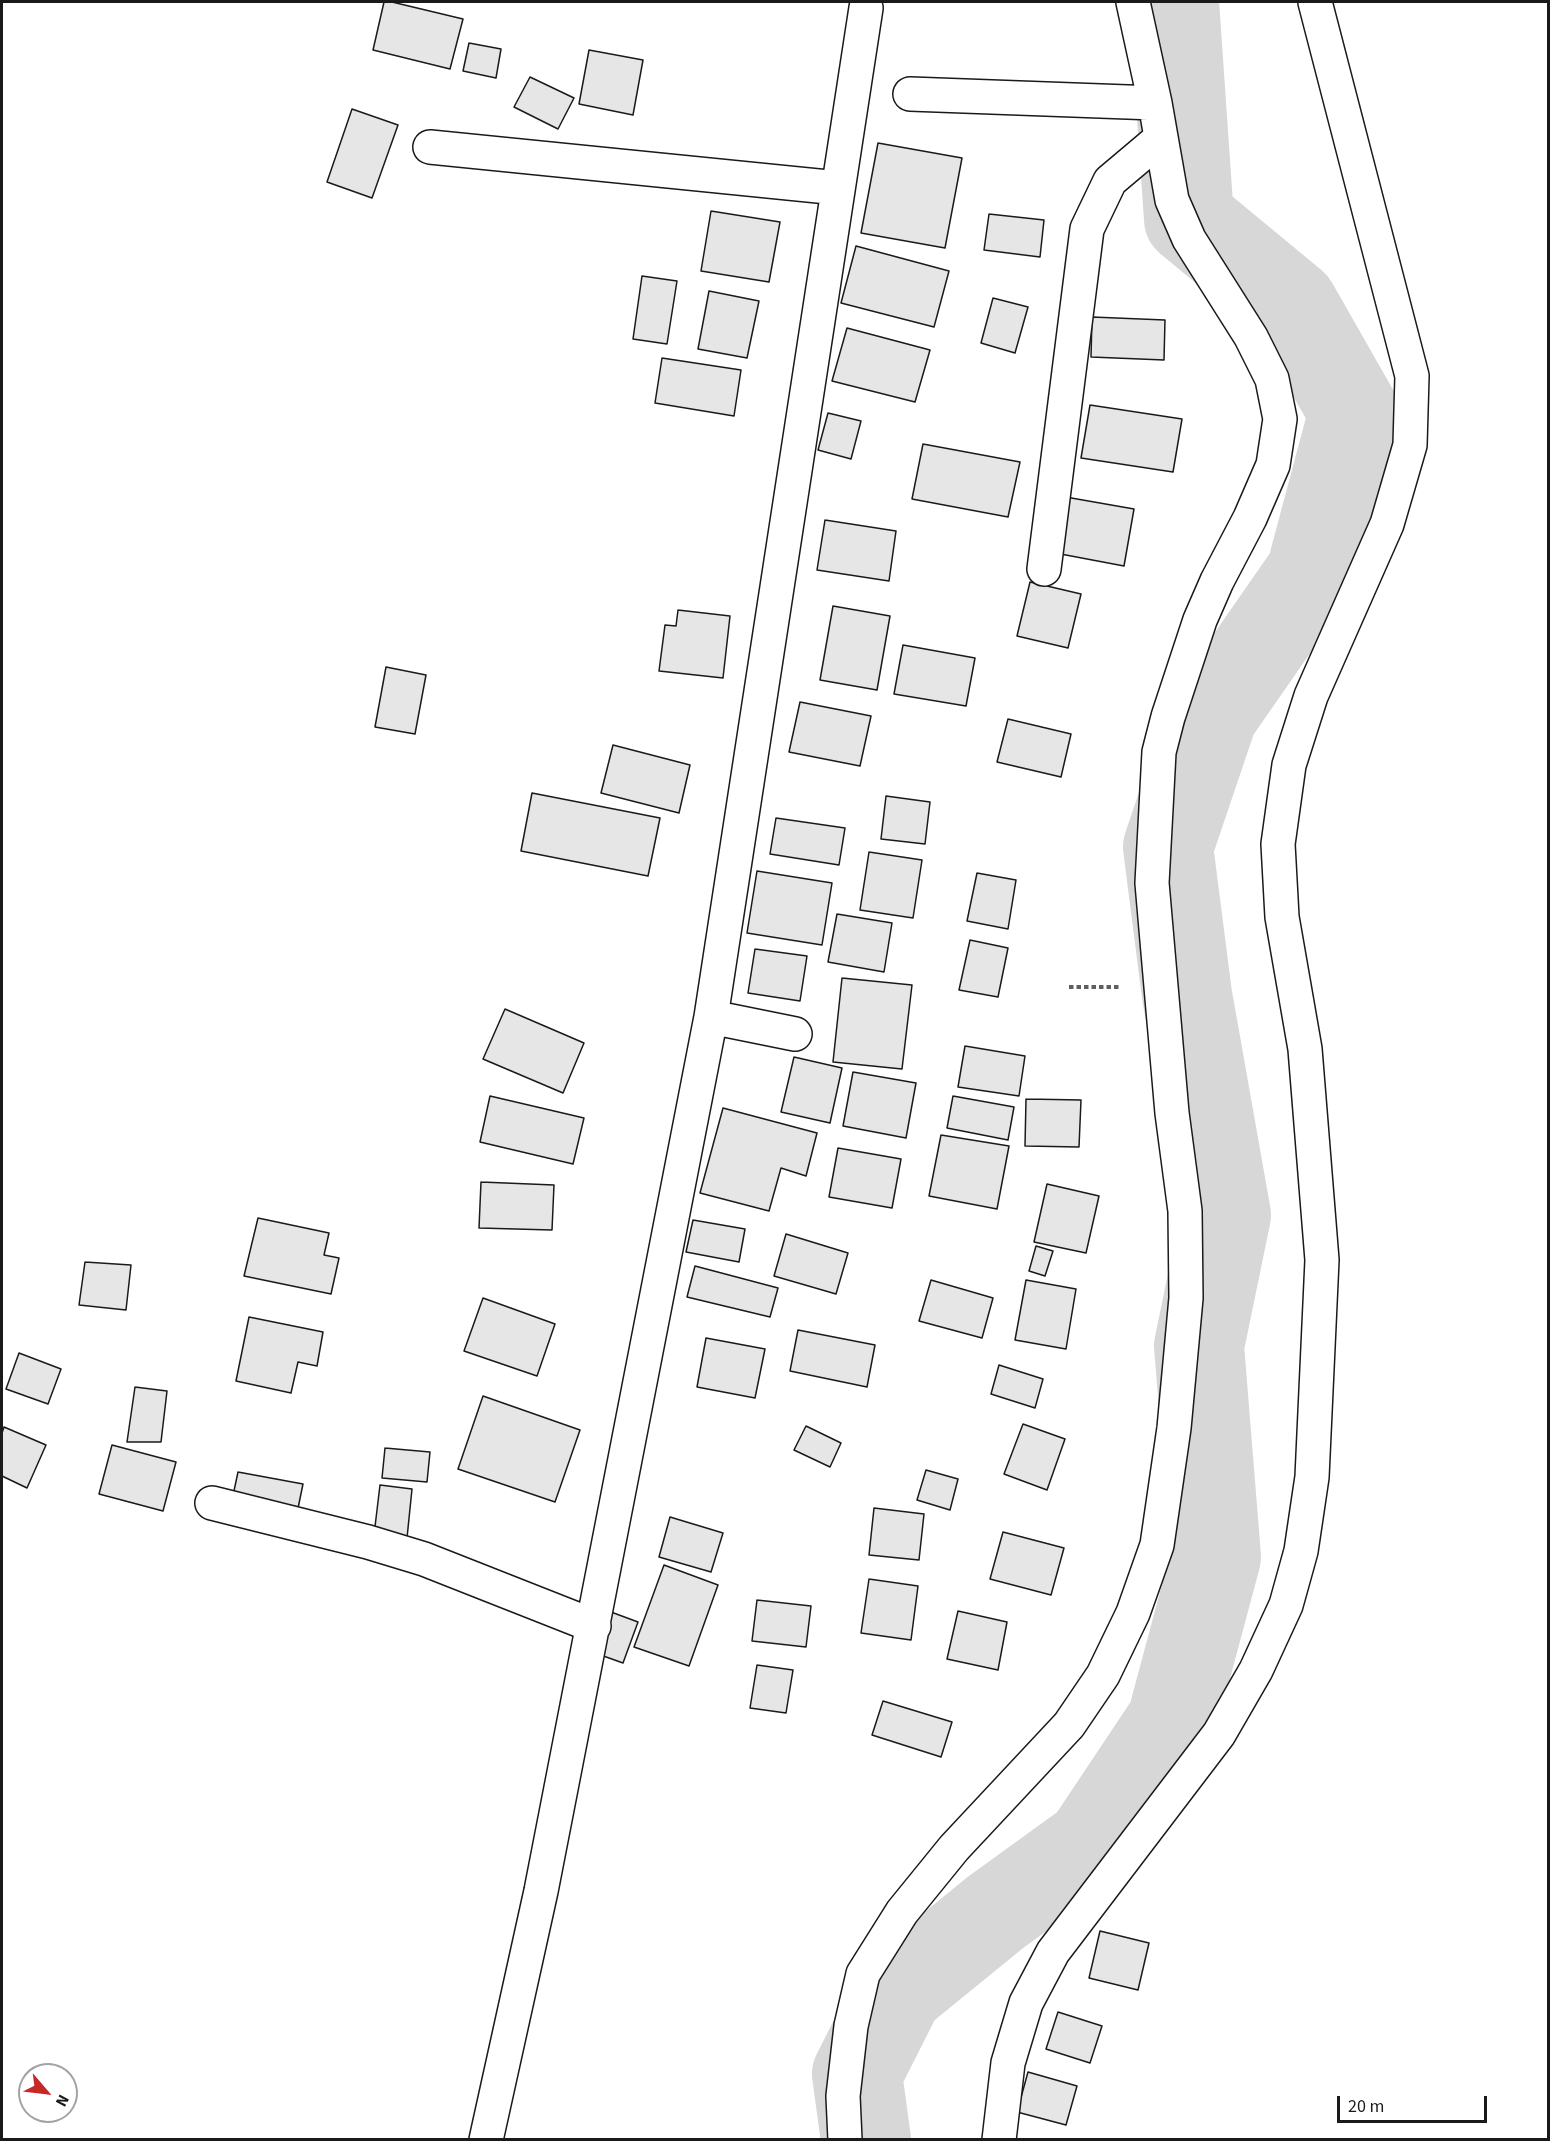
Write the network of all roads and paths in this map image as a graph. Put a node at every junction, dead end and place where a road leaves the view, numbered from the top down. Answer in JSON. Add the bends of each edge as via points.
{"nodes":[{"id":1,"x":1133,"y":2,"type":"edge"},
{"id":2,"x":1315,"y":2,"type":"edge"},
{"id":3,"x":866,"y":8,"type":"dead end"},
{"id":4,"x":910,"y":94,"type":"dead end"},
{"id":5,"x":1155,"y":103,"type":"junction"},
{"id":6,"x":1161,"y":138,"type":"junction"},
{"id":7,"x":430,"y":147,"type":"dead end"},
{"id":8,"x":838,"y":188,"type":"junction"},
{"id":9,"x":1044,"y":569,"type":"dead end"},
{"id":10,"x":711,"y":1017,"type":"junction"},
{"id":11,"x":795,"y":1034,"type":"dead end"},
{"id":12,"x":212,"y":1503,"type":"dead end"},
{"id":13,"x":594,"y":1626,"type":"junction"},
{"id":14,"x":486,"y":2139,"type":"edge"},
{"id":15,"x":845,"y":2139,"type":"edge"},
{"id":16,"x":999,"y":2139,"type":"edge"}],
"edges":[{"from":1,"to":5,"type":"street"},
{"from":2,"to":16,"type":"street","via":[[1412,376],[1410,445],[1388,524],[1311,696],[1289,765],[1278,843],[1282,917],[1305,1049],[1322,1260],[1312,1477],[1301,1551],[1281,1616],[1256,1670],[1219,1734],[1053,1952],[1026,2002],[1008,2063]]},
{"from":3,"to":8,"type":"street"},
{"from":4,"to":5,"type":"street"},
{"from":5,"to":6,"type":"street"},
{"from":6,"to":9,"type":"street","via":[[1110,181],[1087,229]]},
{"from":6,"to":15,"type":"street","via":[[1172,200],[1189,239],[1251,337],[1272,379],[1281,419],[1273,465],[1200,620],[1159,752],[1152,883],[1172,1113],[1185,1211],[1186,1298],[1174,1428],[1157,1545],[1133,1613],[1103,1676],[1069,1725],[954,1848],[902,1912],[863,1974],[851,2026],[843,2096]]},
{"from":7,"to":8,"type":"street"},
{"from":8,"to":10,"type":"street"},
{"from":10,"to":11,"type":"street"},
{"from":10,"to":13,"type":"street"},
{"from":12,"to":13,"type":"street","via":[[424,1559]]},
{"from":13,"to":14,"type":"street"}]}
